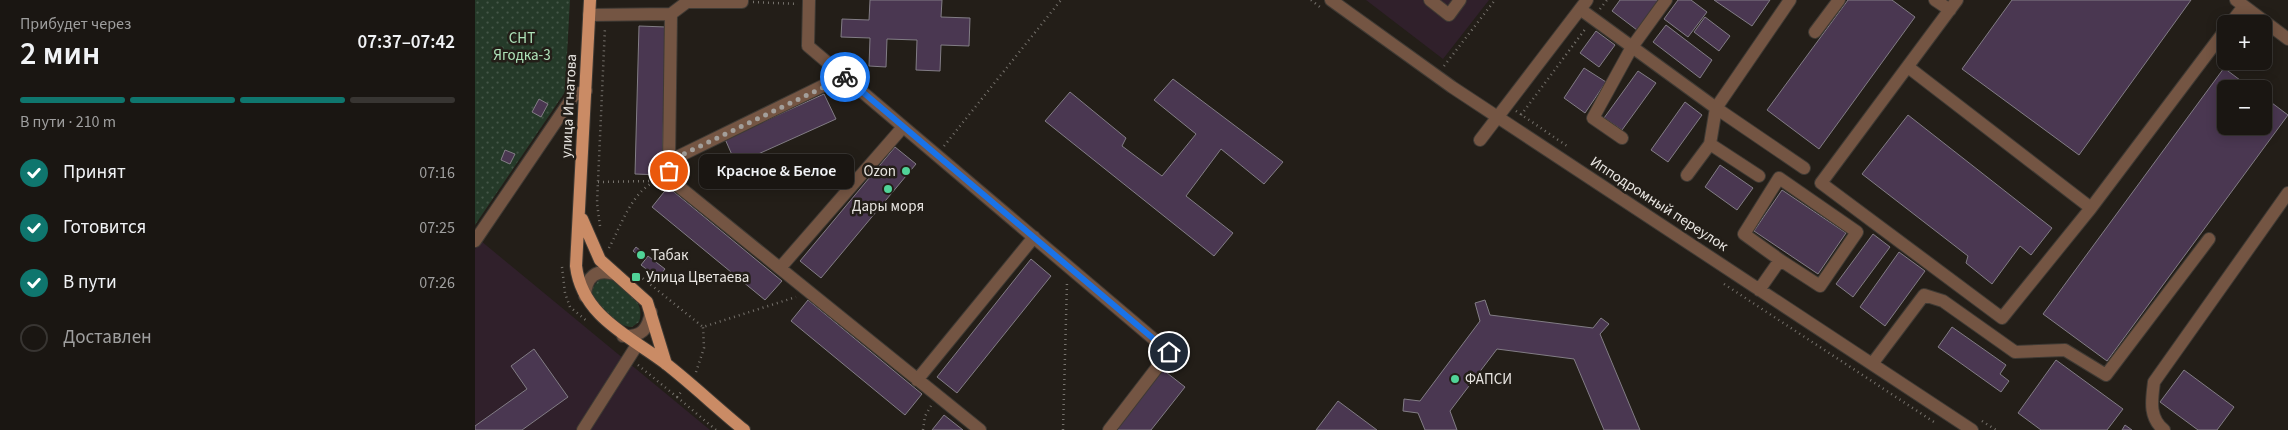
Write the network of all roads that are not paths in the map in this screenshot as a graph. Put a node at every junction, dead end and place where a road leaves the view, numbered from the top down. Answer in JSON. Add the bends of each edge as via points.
{"nodes":[{"id":1,"x":590,"y":0,"type":"edge"},
{"id":2,"x":672,"y":0,"type":"edge"},
{"id":3,"x":1331,"y":0,"type":"edge"},
{"id":4,"x":1430,"y":0,"type":"edge"},
{"id":5,"x":1460,"y":0,"type":"edge"},
{"id":6,"x":1666,"y":0,"type":"edge"},
{"id":7,"x":1790,"y":0,"type":"edge"},
{"id":8,"x":1839,"y":0,"type":"edge"},
{"id":9,"x":1935,"y":0,"type":"edge"},
{"id":10,"x":742,"y":1,"type":"edge"},
{"id":11,"x":809,"y":2,"type":"edge"},
{"id":12,"x":2240,"y":3,"type":"edge"},
{"id":13,"x":1583,"y":5,"type":"edge"},
{"id":14,"x":1954,"y":5,"type":"edge"},
{"id":15,"x":671,"y":14,"type":"junction"},
{"id":16,"x":589,"y":15,"type":"junction"},
{"id":17,"x":2234,"y":15,"type":"edge"},
{"id":18,"x":1815,"y":32,"type":"dead end"},
{"id":19,"x":2288,"y":39,"type":"edge"},
{"id":20,"x":2217,"y":41,"type":"edge"},
{"id":21,"x":1632,"y":47,"type":"junction"},
{"id":22,"x":1908,"y":67,"type":"junction"},
{"id":23,"x":843,"y":76,"type":"junction"},
{"id":24,"x":586,"y":90,"type":"junction"},
{"id":25,"x":1716,"y":108,"type":"junction"},
{"id":26,"x":1497,"y":117,"type":"junction"},
{"id":27,"x":903,"y":127,"type":"junction"},
{"id":28,"x":1622,"y":138,"type":"dead end"},
{"id":29,"x":1480,"y":140,"type":"dead end"},
{"id":30,"x":1710,"y":144,"type":"junction"},
{"id":31,"x":669,"y":161,"type":"junction"},
{"id":32,"x":1804,"y":168,"type":"dead end"},
{"id":33,"x":1687,"y":175,"type":"dead end"},
{"id":34,"x":1759,"y":176,"type":"dead end"},
{"id":35,"x":2288,"y":194,"type":"edge"},
{"id":36,"x":2091,"y":208,"type":"junction"},
{"id":37,"x":580,"y":214,"type":"junction"},
{"id":38,"x":1034,"y":238,"type":"junction"},
{"id":39,"x":2209,"y":239,"type":"dead end"},
{"id":40,"x":475,"y":241,"type":"edge"},
{"id":41,"x":1780,"y":260,"type":"junction"},
{"id":42,"x":780,"y":268,"type":"junction"},
{"id":43,"x":615,"y":274,"type":"junction"},
{"id":44,"x":1759,"y":290,"type":"junction"},
{"id":45,"x":585,"y":296,"type":"junction"},
{"id":46,"x":651,"y":312,"type":"junction"},
{"id":47,"x":623,"y":336,"type":"junction"},
{"id":48,"x":637,"y":345,"type":"junction"},
{"id":49,"x":666,"y":364,"type":"junction"},
{"id":50,"x":1872,"y":364,"type":"junction"},
{"id":51,"x":917,"y":380,"type":"junction"},
{"id":52,"x":583,"y":430,"type":"edge"},
{"id":53,"x":744,"y":430,"type":"edge"},
{"id":54,"x":980,"y":430,"type":"edge"},
{"id":55,"x":1109,"y":430,"type":"edge"},
{"id":56,"x":1972,"y":430,"type":"edge"},
{"id":57,"x":2164,"y":430,"type":"edge"}],
"edges":[{"from":1,"to":16,"type":"main road","name":"улица Игнатова"},
{"from":2,"to":15,"type":"street"},
{"from":3,"to":26,"type":"street","name":"Ипподромный переулок"},
{"from":4,"to":5,"type":"street","via":[[1449,15]]},
{"from":6,"to":21,"type":"street"},
{"from":7,"to":25,"type":"street"},
{"from":8,"to":18,"type":"street"},
{"from":9,"to":14,"type":"street"},
{"from":10,"to":15,"type":"street","via":[[687,2]]},
{"from":11,"to":23,"type":"street","via":[[808,46]]},
{"from":12,"to":17,"type":"street"},
{"from":12,"to":19,"type":"street"},
{"from":13,"to":21,"type":"street","via":[[1593,19]]},
{"from":13,"to":26,"type":"street"},
{"from":14,"to":22,"type":"street"},
{"from":15,"to":16,"type":"street"},
{"from":15,"to":31,"type":"street"},
{"from":16,"to":24,"type":"main road","name":"улица Игнатова"},
{"from":20,"to":36,"type":"street"},
{"from":21,"to":25,"type":"street"},
{"from":21,"to":28,"type":"street","via":[[1593,118]]},
{"from":22,"to":36,"type":"street"},
{"from":22,"to":36,"type":"street","via":[[1821,183],[2002,318]]},
{"from":23,"to":27,"type":"street"},
{"from":23,"to":31,"type":"street"},
{"from":24,"to":37,"type":"main road","name":"улица Игнатова"},
{"from":24,"to":40,"type":"street","via":[[574,95]]},
{"from":25,"to":30,"type":"street"},
{"from":25,"to":32,"type":"street"},
{"from":26,"to":29,"type":"street"},
{"from":26,"to":44,"type":"street","name":"Ипподромный переулок"},
{"from":27,"to":38,"type":"street"},
{"from":27,"to":42,"type":"street"},
{"from":30,"to":33,"type":"street"},
{"from":30,"to":34,"type":"street"},
{"from":31,"to":42,"type":"street","via":[[671,176],[677,185]]},
{"from":35,"to":57,"type":"street","via":[[2154,382],[2150,408]]},
{"from":37,"to":43,"type":"main road","name":"улица Игнатова","via":[[600,260]]},
{"from":37,"to":45,"type":"main road","name":"улица Игнатова","via":[[575,266]]},
{"from":38,"to":51,"type":"street"},
{"from":38,"to":55,"type":"street","via":[[1169,352]]},
{"from":39,"to":50,"type":"street","via":[[2106,375],[2065,350],[2015,352],[1943,301],[1924,295]]},
{"from":41,"to":41,"type":"street","via":[[1820,286],[1857,232],[1779,178],[1744,234]]},
{"from":41,"to":44,"type":"street"},
{"from":42,"to":51,"type":"street"},
{"from":43,"to":45,"type":"street","via":[[601,272],[591,277],[587,281]]},
{"from":43,"to":46,"type":"main road","name":"улица Игнатова","via":[[647,302]]},
{"from":44,"to":50,"type":"street","name":"Ипподромный переулок"},
{"from":45,"to":47,"type":"main road","name":"улица Игнатова"},
{"from":46,"to":47,"type":"street","via":[[644,332]]},
{"from":46,"to":49,"type":"main road"},
{"from":47,"to":48,"type":"main road"},
{"from":48,"to":49,"type":"main road"},
{"from":48,"to":52,"type":"street"},
{"from":49,"to":53,"type":"main road"},
{"from":50,"to":56,"type":"street","name":"Ипподромный переулок"},
{"from":51,"to":54,"type":"street"}]}
